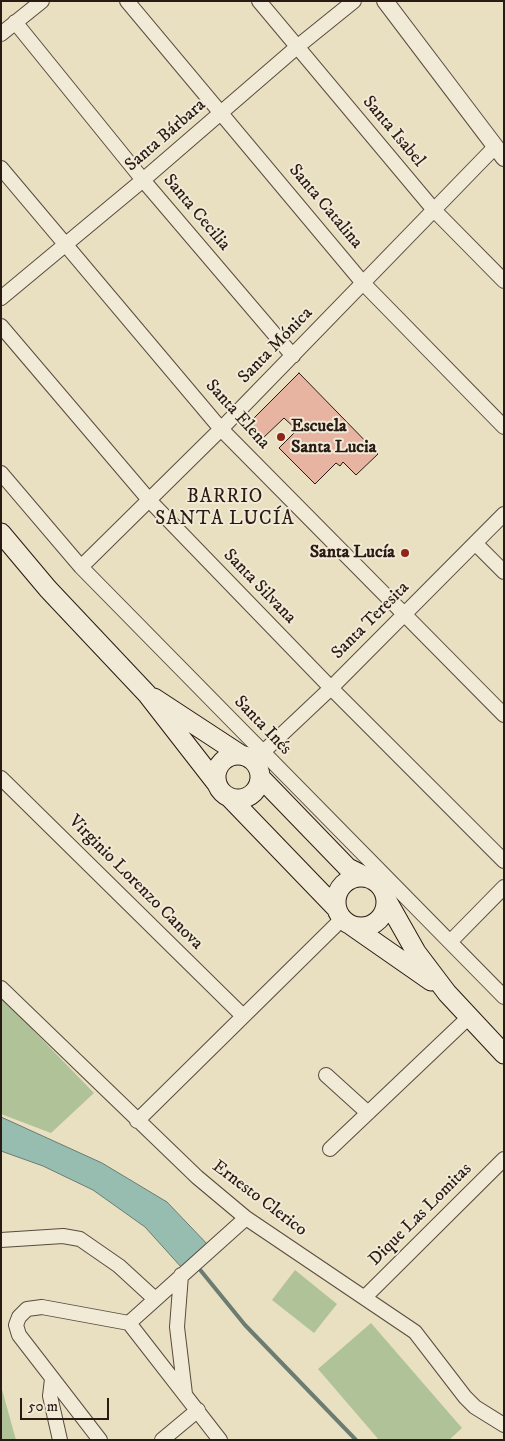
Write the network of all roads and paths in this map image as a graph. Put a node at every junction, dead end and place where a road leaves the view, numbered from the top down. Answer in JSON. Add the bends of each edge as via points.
{"nodes":[{"id":1,"x":42,"y":1,"type":"edge"},
{"id":2,"x":127,"y":1,"type":"edge"},
{"id":3,"x":259,"y":1,"type":"edge"},
{"id":4,"x":354,"y":1,"type":"edge"},
{"id":5,"x":385,"y":1,"type":"edge"},
{"id":6,"x":15,"y":22,"type":"junction"},
{"id":7,"x":1,"y":34,"type":"edge"},
{"id":8,"x":297,"y":47,"type":"junction"},
{"id":9,"x":222,"y":112,"type":"junction"},
{"id":10,"x":499,"y":153,"type":"edge"},
{"id":11,"x":1,"y":168,"type":"edge"},
{"id":12,"x":143,"y":180,"type":"junction"},
{"id":13,"x":434,"y":210,"type":"junction"},
{"id":14,"x":65,"y":245,"type":"junction"},
{"id":15,"x":504,"y":281,"type":"edge"},
{"id":16,"x":363,"y":283,"type":"junction"},
{"id":17,"x":1,"y":298,"type":"edge"},
{"id":18,"x":1,"y":326,"type":"edge"},
{"id":19,"x":293,"y":356,"type":"junction"},
{"id":20,"x":504,"y":427,"type":"edge"},
{"id":21,"x":221,"y":429,"type":"junction"},
{"id":22,"x":1,"y":473,"type":"edge"},
{"id":23,"x":150,"y":501,"type":"junction"},
{"id":24,"x":504,"y":514,"type":"edge"},
{"id":25,"x":1,"y":533,"type":"edge"},
{"id":26,"x":475,"y":543,"type":"junction"},
{"id":27,"x":81,"y":566,"type":"junction"},
{"id":28,"x":504,"y":572,"type":"edge"},
{"id":29,"x":403,"y":615,"type":"junction"},
{"id":30,"x":330,"y":688,"type":"junction"},
{"id":31,"x":146,"y":694,"type":"junction"},
{"id":32,"x":504,"y":715,"type":"edge"},
{"id":33,"x":255,"y":763,"type":"junction"},
{"id":34,"x":1,"y":778,"type":"edge"},
{"id":35,"x":217,"y":784,"type":"junction"},
{"id":36,"x":230,"y":798,"type":"junction"},
{"id":37,"x":504,"y":861,"type":"edge"},
{"id":38,"x":380,"y":883,"type":"junction"},
{"id":39,"x":504,"y":887,"type":"edge"},
{"id":40,"x":344,"y":918,"type":"junction"},
{"id":41,"x":450,"y":942,"type":"junction"},
{"id":42,"x":1,"y":988,"type":"edge"},
{"id":43,"x":447,"y":993,"type":"junction"},
{"id":44,"x":504,"y":997,"type":"edge"},
{"id":45,"x":242,"y":1016,"type":"junction"},
{"id":46,"x":469,"y":1017,"type":"junction"},
{"id":47,"x":504,"y":1054,"type":"edge"},
{"id":48,"x":326,"y":1075,"type":"dead end"},
{"id":49,"x":368,"y":1113,"type":"junction"},
{"id":50,"x":137,"y":1121,"type":"junction"},
{"id":51,"x":330,"y":1149,"type":"dead end"},
{"id":52,"x":504,"y":1159,"type":"edge"},
{"id":53,"x":246,"y":1218,"type":"junction"},
{"id":54,"x":1,"y":1240,"type":"edge"},
{"id":55,"x":184,"y":1272,"type":"junction"},
{"id":56,"x":365,"y":1297,"type":"junction"},
{"id":57,"x":155,"y":1299,"type":"junction"},
{"id":58,"x":129,"y":1323,"type":"junction"},
{"id":59,"x":52,"y":1378,"type":"junction"},
{"id":60,"x":186,"y":1396,"type":"junction"},
{"id":61,"x":198,"y":1410,"type":"junction"},
{"id":62,"x":504,"y":1425,"type":"edge"},
{"id":63,"x":60,"y":1440,"type":"edge"},
{"id":64,"x":100,"y":1440,"type":"edge"},
{"id":65,"x":162,"y":1440,"type":"edge"},
{"id":66,"x":220,"y":1440,"type":"edge"}],
"edges":[{"from":1,"to":6,"type":"street"},
{"from":2,"to":9,"type":"street","name":"Santa Catalina"},
{"from":3,"to":8,"type":"street","name":"Santa Isabel"},
{"from":4,"to":8,"type":"street","name":"Santa Bárbara"},
{"from":5,"to":10,"type":"street"},
{"from":6,"to":7,"type":"street"},
{"from":6,"to":12,"type":"street","name":"Santa Cecilia"},
{"from":8,"to":9,"type":"street","name":"Santa Bárbara"},
{"from":8,"to":13,"type":"street","name":"Santa Isabel"},
{"from":9,"to":12,"type":"street","name":"Santa Bárbara"},
{"from":9,"to":16,"type":"street","name":"Santa Catalina"},
{"from":10,"to":13,"type":"street","name":"Santa Mónica"},
{"from":11,"to":14,"type":"street","name":"Santa Elena"},
{"from":12,"to":14,"type":"street","name":"Santa Bárbara"},
{"from":12,"to":19,"type":"street","name":"Santa Cecilia"},
{"from":13,"to":15,"type":"street","name":"Santa Isabel"},
{"from":13,"to":16,"type":"street","name":"Santa Mónica"},
{"from":14,"to":17,"type":"street","name":"Santa Bárbara"},
{"from":14,"to":21,"type":"street","name":"Santa Elena"},
{"from":16,"to":19,"type":"street","name":"Santa Mónica"},
{"from":16,"to":20,"type":"street","name":"Santa Catalina"},
{"from":18,"to":23,"type":"street","name":"Santa Silvana"},
{"from":19,"to":21,"type":"street","name":"Santa Mónica"},
{"from":21,"to":23,"type":"street","name":"Santa Mónica"},
{"from":21,"to":29,"type":"street","name":"Santa Elena"},
{"from":22,"to":27,"type":"street","name":"Santa Inés"},
{"from":23,"to":27,"type":"street","name":"Santa Mónica"},
{"from":23,"to":30,"type":"street","name":"Santa Silvana"},
{"from":24,"to":26,"type":"street","name":"Santa Teresita"},
{"from":25,"to":31,"type":"main road","via":[[48,589]]},
{"from":26,"to":28,"type":"street"},
{"from":26,"to":29,"type":"street","name":"Santa Teresita"},
{"from":27,"to":33,"type":"street","name":"Santa Inés"},
{"from":29,"to":30,"type":"street","name":"Santa Teresita"},
{"from":29,"to":32,"type":"street","name":"Santa Elena"},
{"from":30,"to":33,"type":"street","name":"Santa Teresita"},
{"from":30,"to":37,"type":"street","name":"Santa Silvana"},
{"from":31,"to":33,"type":"main road"},
{"from":31,"to":35,"type":"main road"},
{"from":33,"to":35,"type":"main road","via":[[226,758],[217,769]]},
{"from":33,"to":36,"type":"main road","via":[[259,784],[251,796],[238,800]]},
{"from":33,"to":38,"type":"main road","via":[[348,868]]},
{"from":34,"to":45,"type":"street","name":"Virginio Lorenzo Canova"},
{"from":35,"to":36,"type":"main road"},
{"from":36,"to":40,"type":"main road"},
{"from":38,"to":40,"type":"main road","via":[[354,878],[347,882],[338,894]]},
{"from":38,"to":40,"type":"main road","via":[[385,908],[376,922],[369,926]]},
{"from":38,"to":41,"type":"street"},
{"from":38,"to":43,"type":"main road","via":[[416,952]]},
{"from":39,"to":41,"type":"street"},
{"from":40,"to":43,"type":"main road"},
{"from":40,"to":45,"type":"street"},
{"from":41,"to":44,"type":"street"},
{"from":42,"to":50,"type":"street","name":"Ernesto Clerico"},
{"from":43,"to":46,"type":"main road"},
{"from":45,"to":50,"type":"street"},
{"from":46,"to":47,"type":"main road"},
{"from":46,"to":49,"type":"street"},
{"from":48,"to":49,"type":"street"},
{"from":49,"to":51,"type":"street"},
{"from":50,"to":53,"type":"street","name":"Ernesto Clerico"},
{"from":52,"to":56,"type":"street","name":"Dique Las Lomitas"},
{"from":53,"to":55,"type":"street"},
{"from":53,"to":56,"type":"street","name":"Ernesto Clerico"},
{"from":54,"to":57,"type":"street","via":[[80,1238],[119,1266]]},
{"from":55,"to":57,"type":"street"},
{"from":55,"to":60,"type":"street","via":[[177,1327]]},
{"from":56,"to":62,"type":"street","name":"Ernesto Clerico","via":[[415,1332],[475,1408]]},
{"from":57,"to":58,"type":"street"},
{"from":58,"to":59,"type":"street","via":[[42,1307],[28,1309],[18,1317],[19,1335]]},
{"from":58,"to":60,"type":"street"},
{"from":59,"to":63,"type":"street","via":[[50,1396]]},
{"from":59,"to":64,"type":"street"},
{"from":60,"to":61,"type":"street"},
{"from":61,"to":65,"type":"street"},
{"from":61,"to":66,"type":"street"}]}
